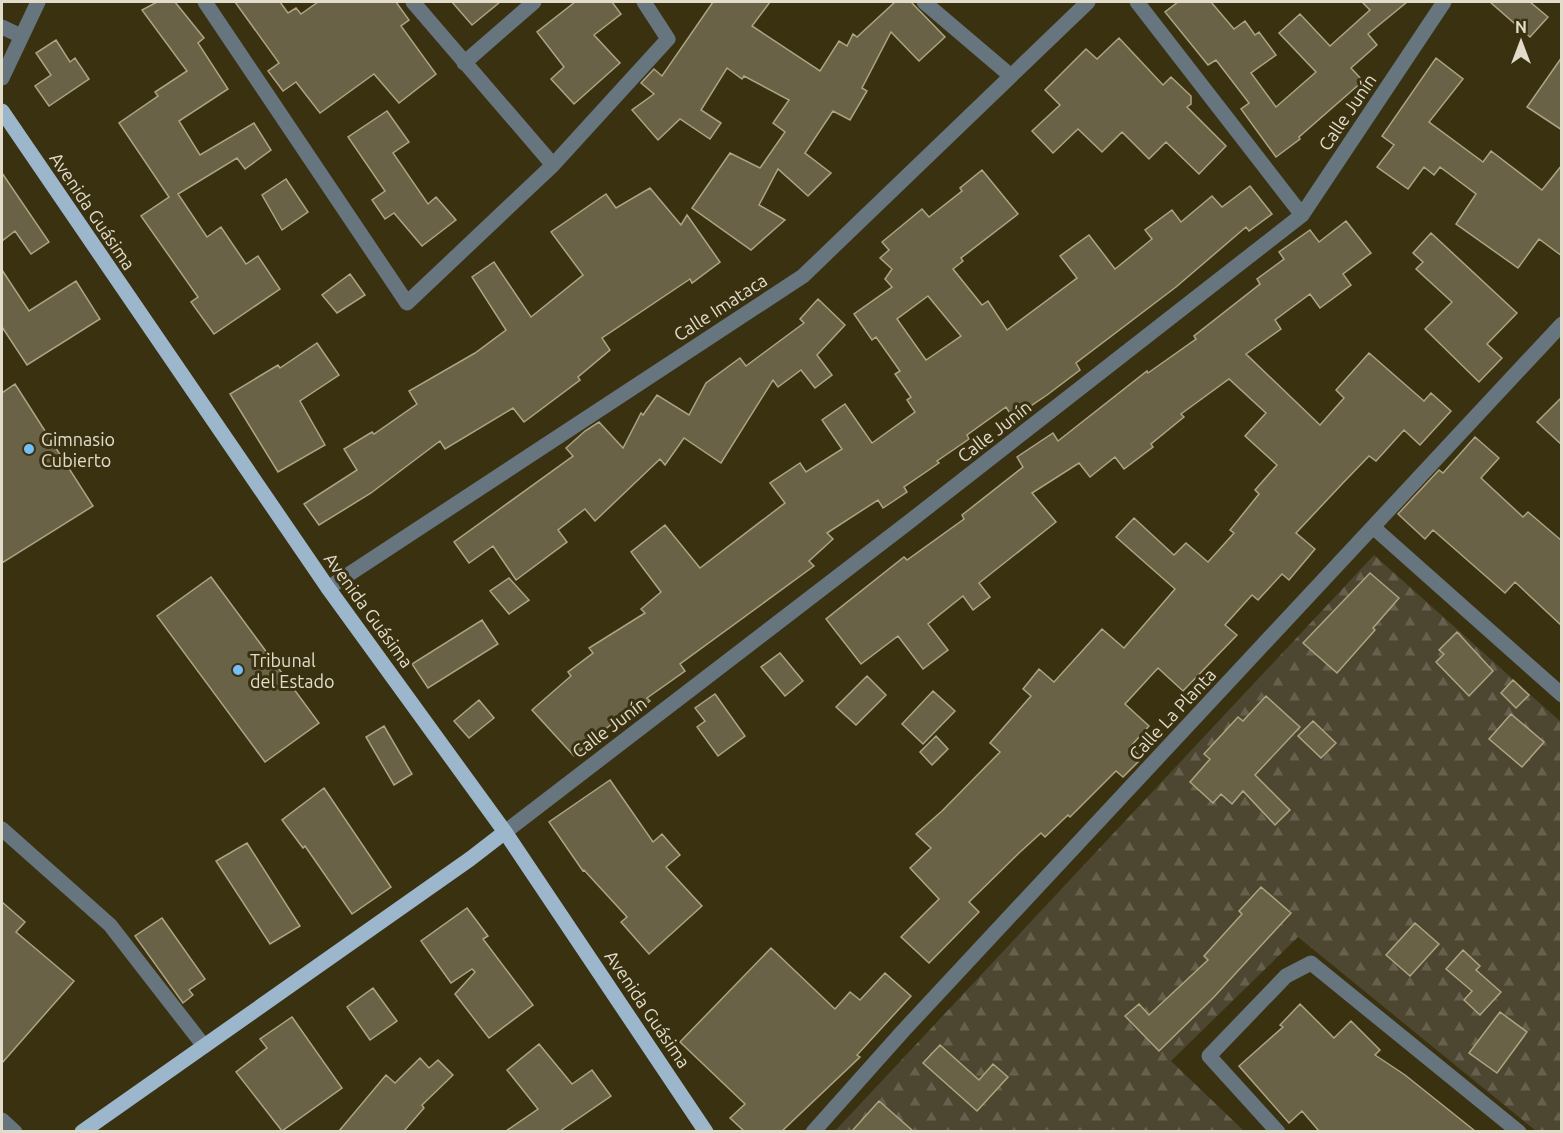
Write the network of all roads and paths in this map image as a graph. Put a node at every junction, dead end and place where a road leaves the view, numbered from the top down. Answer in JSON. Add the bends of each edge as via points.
{"nodes":[{"id":1,"x":38,"y":2,"type":"edge"},
{"id":2,"x":205,"y":2,"type":"edge"},
{"id":3,"x":413,"y":2,"type":"edge"},
{"id":4,"x":534,"y":2,"type":"edge"},
{"id":5,"x":644,"y":2,"type":"edge"},
{"id":6,"x":924,"y":2,"type":"edge"},
{"id":7,"x":1088,"y":2,"type":"edge"},
{"id":8,"x":1137,"y":2,"type":"edge"},
{"id":9,"x":1444,"y":2,"type":"edge"},
{"id":10,"x":2,"y":27,"type":"edge"},
{"id":11,"x":21,"y":36,"type":"junction"},
{"id":12,"x":464,"y":63,"type":"junction"},
{"id":13,"x":1011,"y":76,"type":"junction"},
{"id":14,"x":2,"y":78,"type":"edge"},
{"id":15,"x":2,"y":111,"type":"edge"},
{"id":16,"x":552,"y":165,"type":"junction"},
{"id":17,"x":1302,"y":215,"type":"junction"},
{"id":18,"x":1562,"y":324,"type":"edge"},
{"id":19,"x":1373,"y":527,"type":"junction"},
{"id":20,"x":328,"y":588,"type":"junction"},
{"id":21,"x":1562,"y":695,"type":"edge"},
{"id":22,"x":2,"y":829,"type":"edge"},
{"id":23,"x":505,"y":832,"type":"junction"},
{"id":24,"x":204,"y":1046,"type":"junction"},
{"id":25,"x":2,"y":1120,"type":"edge"},
{"id":26,"x":15,"y":1131,"type":"edge"},
{"id":27,"x":82,"y":1131,"type":"edge"},
{"id":28,"x":706,"y":1131,"type":"edge"},
{"id":29,"x":813,"y":1131,"type":"edge"},
{"id":30,"x":1278,"y":1131,"type":"edge"},
{"id":31,"x":1519,"y":1131,"type":"edge"}],
"edges":[{"from":1,"to":11,"type":"street"},
{"from":2,"to":16,"type":"street","via":[[407,303]]},
{"from":3,"to":12,"type":"street"},
{"from":4,"to":12,"type":"street"},
{"from":5,"to":16,"type":"street","via":[[668,39]]},
{"from":6,"to":13,"type":"street"},
{"from":7,"to":13,"type":"street","name":"Calle Imataca"},
{"from":8,"to":17,"type":"street"},
{"from":9,"to":17,"type":"street","name":"Calle Junín"},
{"from":10,"to":11,"type":"street"},
{"from":11,"to":14,"type":"street"},
{"from":12,"to":16,"type":"street"},
{"from":13,"to":20,"type":"street","name":"Calle Imataca","via":[[803,276]]},
{"from":15,"to":20,"type":"main road","name":"Avenida Guásima"},
{"from":17,"to":23,"type":"street","name":"Calle Junín"},
{"from":18,"to":19,"type":"street","name":"Calle La Planta"},
{"from":19,"to":21,"type":"street"},
{"from":19,"to":29,"type":"street","name":"Calle La Planta"},
{"from":20,"to":23,"type":"main road","name":"Avenida Guásima"},
{"from":22,"to":24,"type":"street","via":[[110,925]]},
{"from":23,"to":24,"type":"main road"},
{"from":23,"to":28,"type":"main road","name":"Avenida Guásima"},
{"from":24,"to":27,"type":"main road"},
{"from":25,"to":26,"type":"street"},
{"from":30,"to":31,"type":"street","via":[[1209,1056],[1286,976],[1311,963]]}]}
